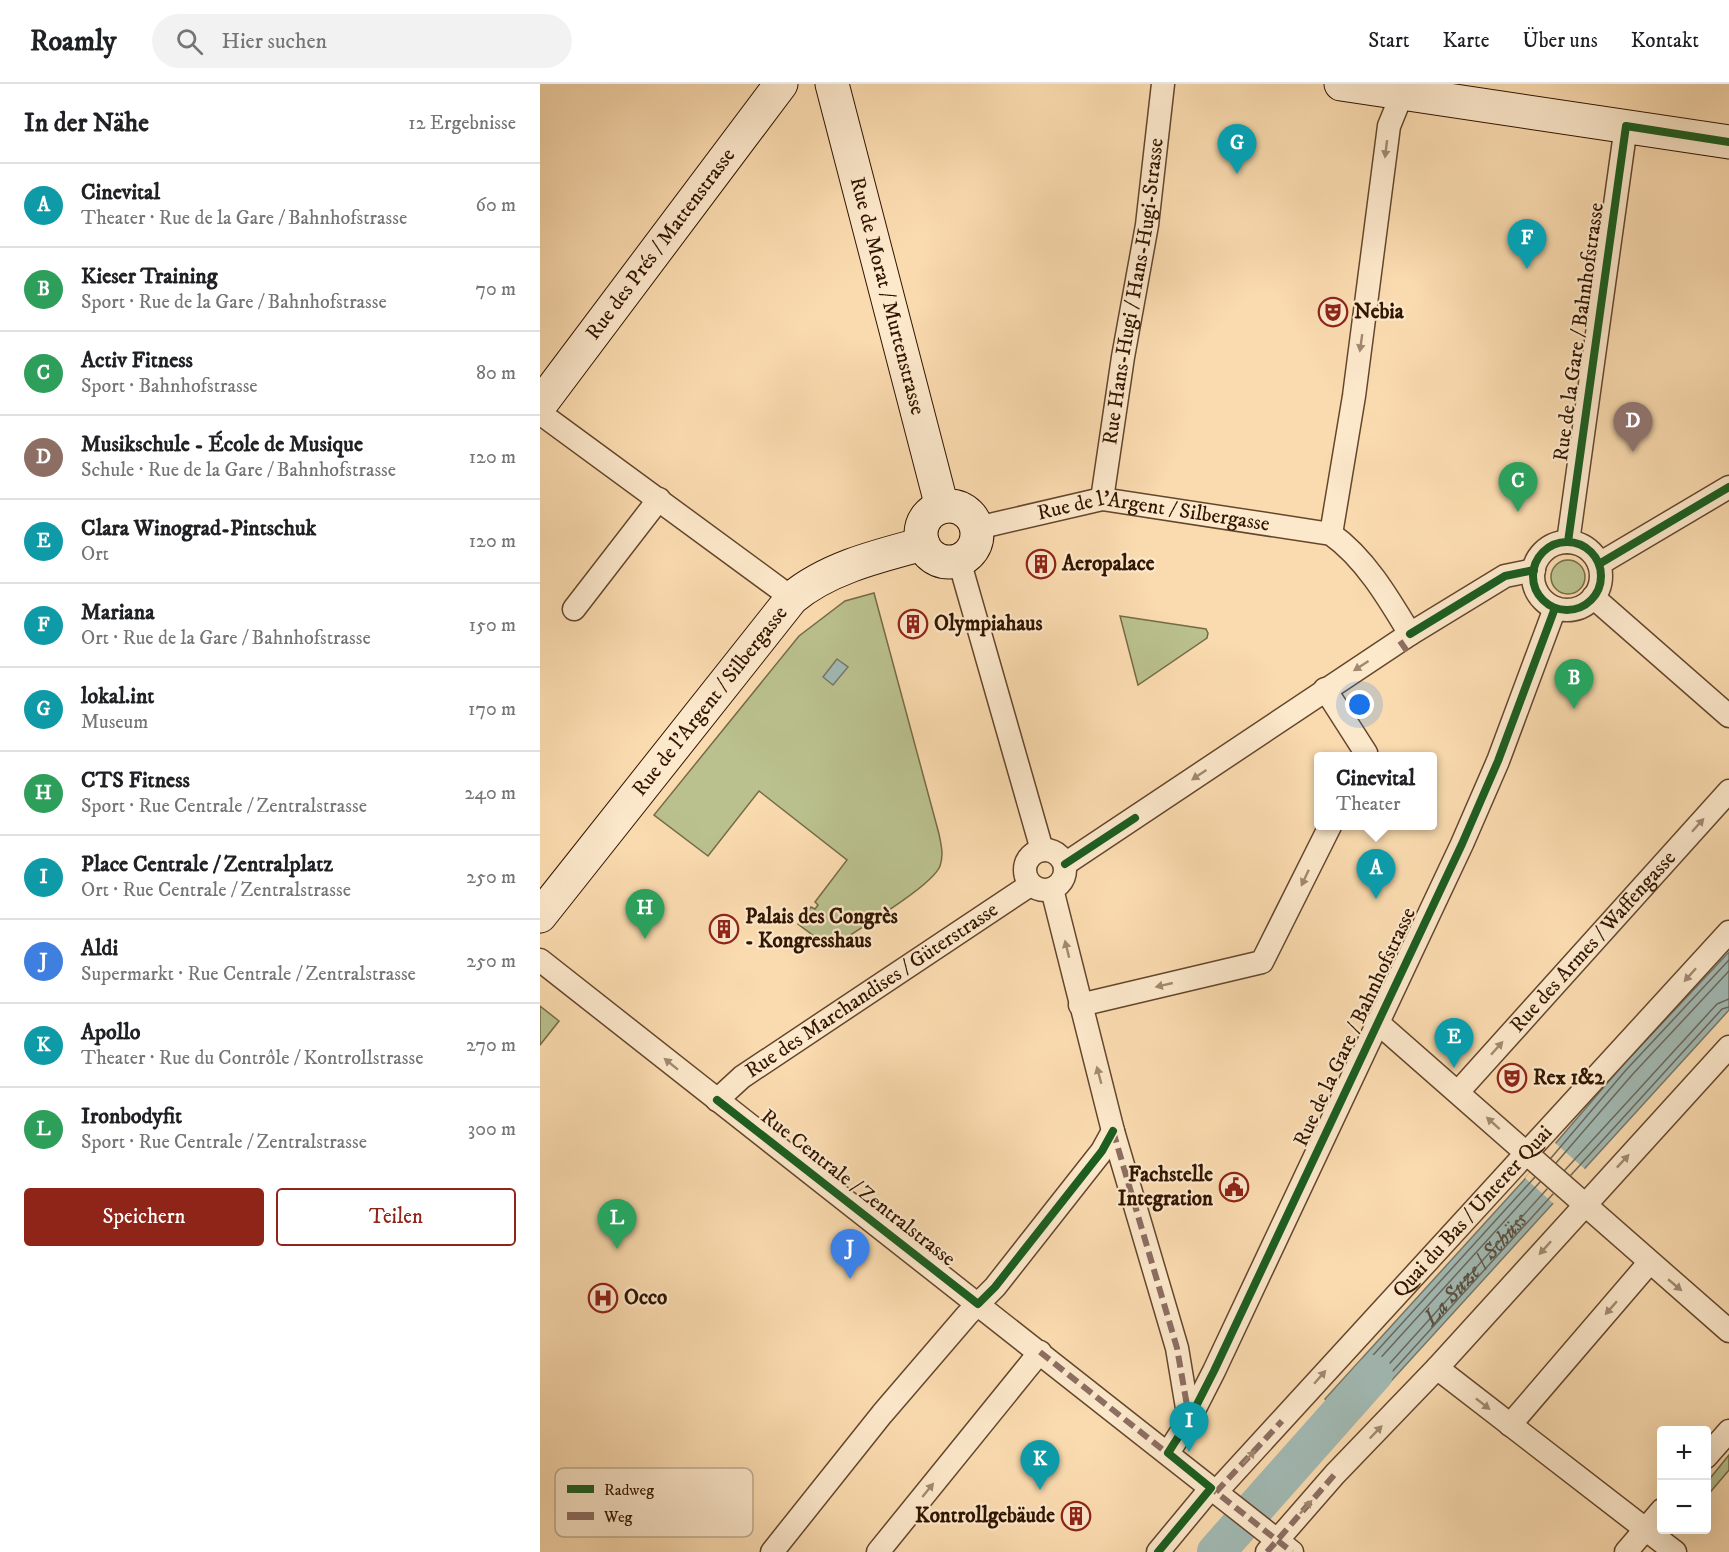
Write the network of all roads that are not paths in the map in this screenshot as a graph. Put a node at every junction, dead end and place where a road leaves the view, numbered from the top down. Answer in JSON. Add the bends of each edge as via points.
{"nodes":[{"id":1,"x":781,"y":84,"type":"edge"},
{"id":2,"x":832,"y":84,"type":"edge"},
{"id":3,"x":1163,"y":84,"type":"edge"},
{"id":4,"x":1341,"y":84,"type":"edge"},
{"id":5,"x":1402,"y":94,"type":"junction"},
{"id":6,"x":1626,"y":126,"type":"junction"},
{"id":7,"x":1729,"y":142,"type":"edge"},
{"id":8,"x":540,"y":405,"type":"edge"},
{"id":9,"x":540,"y":413,"type":"edge"},
{"id":10,"x":1729,"y":487,"type":"edge"},
{"id":11,"x":658,"y":499,"type":"junction"},
{"id":12,"x":1101,"y":499,"type":"junction"},
{"id":13,"x":942,"y":507,"type":"junction"},
{"id":14,"x":977,"y":528,"type":"junction"},
{"id":15,"x":1331,"y":534,"type":"junction"},
{"id":16,"x":1568,"y":542,"type":"junction"},
{"id":17,"x":923,"y":544,"type":"junction"},
{"id":18,"x":959,"y":561,"type":"junction"},
{"id":19,"x":1599,"y":564,"type":"junction"},
{"id":20,"x":1534,"y":570,"type":"junction"},
{"id":21,"x":1593,"y":597,"type":"junction"},
{"id":22,"x":792,"y":598,"type":"junction"},
{"id":23,"x":1555,"y":608,"type":"junction"},
{"id":24,"x":574,"y":609,"type":"dead end"},
{"id":25,"x":1410,"y":634,"type":"junction"},
{"id":26,"x":1325,"y":689,"type":"junction"},
{"id":27,"x":1729,"y":716,"type":"edge"},
{"id":28,"x":1365,"y":752,"type":"edge"},
{"id":29,"x":1729,"y":791,"type":"edge"},
{"id":30,"x":1328,"y":830,"type":"edge"},
{"id":31,"x":1042,"y":850,"type":"junction"},
{"id":32,"x":1065,"y":864,"type":"junction"},
{"id":33,"x":1041,"y":887,"type":"junction"},
{"id":34,"x":540,"y":916,"type":"edge"},
{"id":35,"x":1729,"y":932,"type":"edge"},
{"id":36,"x":540,"y":960,"type":"edge"},
{"id":37,"x":1080,"y":1005,"type":"junction"},
{"id":38,"x":1377,"y":1022,"type":"junction"},
{"id":39,"x":1729,"y":1047,"type":"edge"},
{"id":40,"x":1458,"y":1092,"type":"junction"},
{"id":41,"x":717,"y":1100,"type":"junction"},
{"id":42,"x":1113,"y":1131,"type":"junction"},
{"id":43,"x":1532,"y":1158,"type":"junction"},
{"id":44,"x":1576,"y":1197,"type":"junction"},
{"id":45,"x":1649,"y":1263,"type":"junction"},
{"id":46,"x":978,"y":1304,"type":"junction"},
{"id":47,"x":1729,"y":1331,"type":"edge"},
{"id":48,"x":1040,"y":1352,"type":"junction"},
{"id":49,"x":1437,"y":1368,"type":"junction"},
{"id":50,"x":1189,"y":1420,"type":"junction"},
{"id":51,"x":1510,"y":1425,"type":"junction"},
{"id":52,"x":1729,"y":1431,"type":"edge"},
{"id":53,"x":1711,"y":1452,"type":"edge"},
{"id":54,"x":1167,"y":1453,"type":"junction"},
{"id":55,"x":1218,"y":1494,"type":"junction"},
{"id":56,"x":1657,"y":1516,"type":"edge"},
{"id":57,"x":1645,"y":1529,"type":"junction"},
{"id":58,"x":1274,"y":1543,"type":"edge"},
{"id":59,"x":772,"y":1552,"type":"edge"},
{"id":60,"x":878,"y":1552,"type":"edge"},
{"id":61,"x":1158,"y":1552,"type":"edge"},
{"id":62,"x":1626,"y":1552,"type":"edge"},
{"id":63,"x":1675,"y":1552,"type":"edge"}],
"edges":[{"from":1,"to":8,"type":"main road","name":"Rue des Prés / Mattenstrasse"},
{"from":2,"to":13,"type":"main road","name":"Rue de Morat / Murtenstrasse"},
{"from":3,"to":12,"type":"street","name":"Rue Hans-Hugi / Hans-Hugi-Strasse","via":[[1147,225]]},
{"from":4,"to":5,"type":"main road"},
{"from":5,"to":6,"type":"main road"},
{"from":5,"to":15,"type":"street","one_way":true,"via":[[1389,126],[1354,396]]},
{"from":6,"to":7,"type":"main road"},
{"from":6,"to":16,"type":"street","name":"Rue de la Gare / Bahnhofstrasse"},
{"from":9,"to":11,"type":"street"},
{"from":10,"to":19,"type":"street"},
{"from":11,"to":22,"type":"street"},
{"from":11,"to":24,"type":"street"},
{"from":12,"to":14,"type":"street","name":"Rue de l'Argent / Silbergasse"},
{"from":12,"to":15,"type":"street","name":"Rue de l'Argent / Silbergasse"},
{"from":13,"to":14,"type":"main road","via":[[960,508]]},
{"from":13,"to":17,"type":"main road","via":[[927,518],[921,535]]},
{"from":14,"to":18,"type":"main road","via":[[976,544]]},
{"from":15,"to":25,"type":"street","via":[[1379,587]]},
{"from":16,"to":19,"type":"street","via":[[1587,548]]},
{"from":16,"to":20,"type":"street","via":[[1545,550]]},
{"from":17,"to":18,"type":"main road","via":[[938,560]]},
{"from":17,"to":22,"type":"main road","name":"Rue de l'Argent / Silbergasse","via":[[837,571]]},
{"from":18,"to":31,"type":"street"},
{"from":19,"to":21,"type":"street","via":[[1599,587]]},
{"from":20,"to":23,"type":"street","via":[[1533,580],[1540,597]]},
{"from":20,"to":25,"type":"street","via":[[1505,576]]},
{"from":21,"to":23,"type":"street","via":[[1576,609]]},
{"from":21,"to":27,"type":"street"},
{"from":22,"to":34,"type":"main road","name":"Rue de l'Argent / Silbergasse"},
{"from":23,"to":38,"type":"street","name":"Rue de la Gare / Bahnhofstrasse","via":[[1480,803]]},
{"from":25,"to":26,"type":"street","one_way":true},
{"from":26,"to":28,"type":"street"},
{"from":26,"to":32,"type":"street","one_way":true},
{"from":40,"to":29,"type":"street","name":"Rue des Armes / Waffengasse","one_way":true},
{"from":30,"to":37,"type":"street","one_way":true,"via":[[1262,962]]},
{"from":31,"to":32,"type":"street","via":[[1053,851]]},
{"from":31,"to":33,"type":"street","via":[[1030,855],[1024,866]]},
{"from":32,"to":33,"type":"street","via":[[1062,882]]},
{"from":37,"to":33,"type":"street","one_way":true},
{"from":33,"to":41,"type":"street","name":"Rue des Marchandises / Güterstrasse","via":[[742,1077]]},
{"from":35,"to":43,"type":"street","name":"Quai du Bas / Unterer Quai","one_way":true},
{"from":41,"to":36,"type":"street","name":"Rue Centrale / Zentralstrasse","one_way":true},
{"from":42,"to":37,"type":"street","one_way":true},
{"from":38,"to":40,"type":"street"},
{"from":38,"to":50,"type":"street","name":"Rue de la Gare / Bahnhofstrasse"},
{"from":44,"to":39,"type":"street","one_way":true},
{"from":43,"to":40,"type":"street","one_way":true},
{"from":41,"to":46,"type":"street","name":"Rue Centrale / Zentralstrasse"},
{"from":42,"to":46,"type":"street","via":[[1093,1163]]},
{"from":42,"to":50,"type":"street","via":[[1176,1348]]},
{"from":43,"to":44,"type":"street"},
{"from":55,"to":43,"type":"street","name":"Quai du Bas / Unterer Quai","one_way":true},
{"from":44,"to":45,"type":"street"},
{"from":44,"to":49,"type":"street","one_way":true},
{"from":45,"to":47,"type":"street","one_way":true},
{"from":45,"to":51,"type":"street","one_way":true},
{"from":46,"to":48,"type":"street","name":"Rue Centrale / Zentralstrasse"},
{"from":46,"to":59,"type":"street","via":[[882,1414]]},
{"from":48,"to":54,"type":"street","name":"Rue Centrale / Zentralstrasse"},
{"from":60,"to":48,"type":"street","one_way":true},
{"from":49,"to":51,"type":"street","one_way":true},
{"from":58,"to":49,"type":"street","one_way":true},
{"from":50,"to":54,"type":"street","name":"Rue de la Gare / Bahnhofstrasse"},
{"from":51,"to":57,"type":"street"},
{"from":52,"to":53,"type":"street"},
{"from":54,"to":55,"type":"street","name":"Rue Centrale / Zentralstrasse"},
{"from":55,"to":58,"type":"street","name":"Rue Centrale / Zentralstrasse"},
{"from":55,"to":61,"type":"street","name":"Quai du Bas / Unterer Quai"},
{"from":56,"to":57,"type":"street"},
{"from":57,"to":62,"type":"street"},
{"from":57,"to":63,"type":"street"}]}
